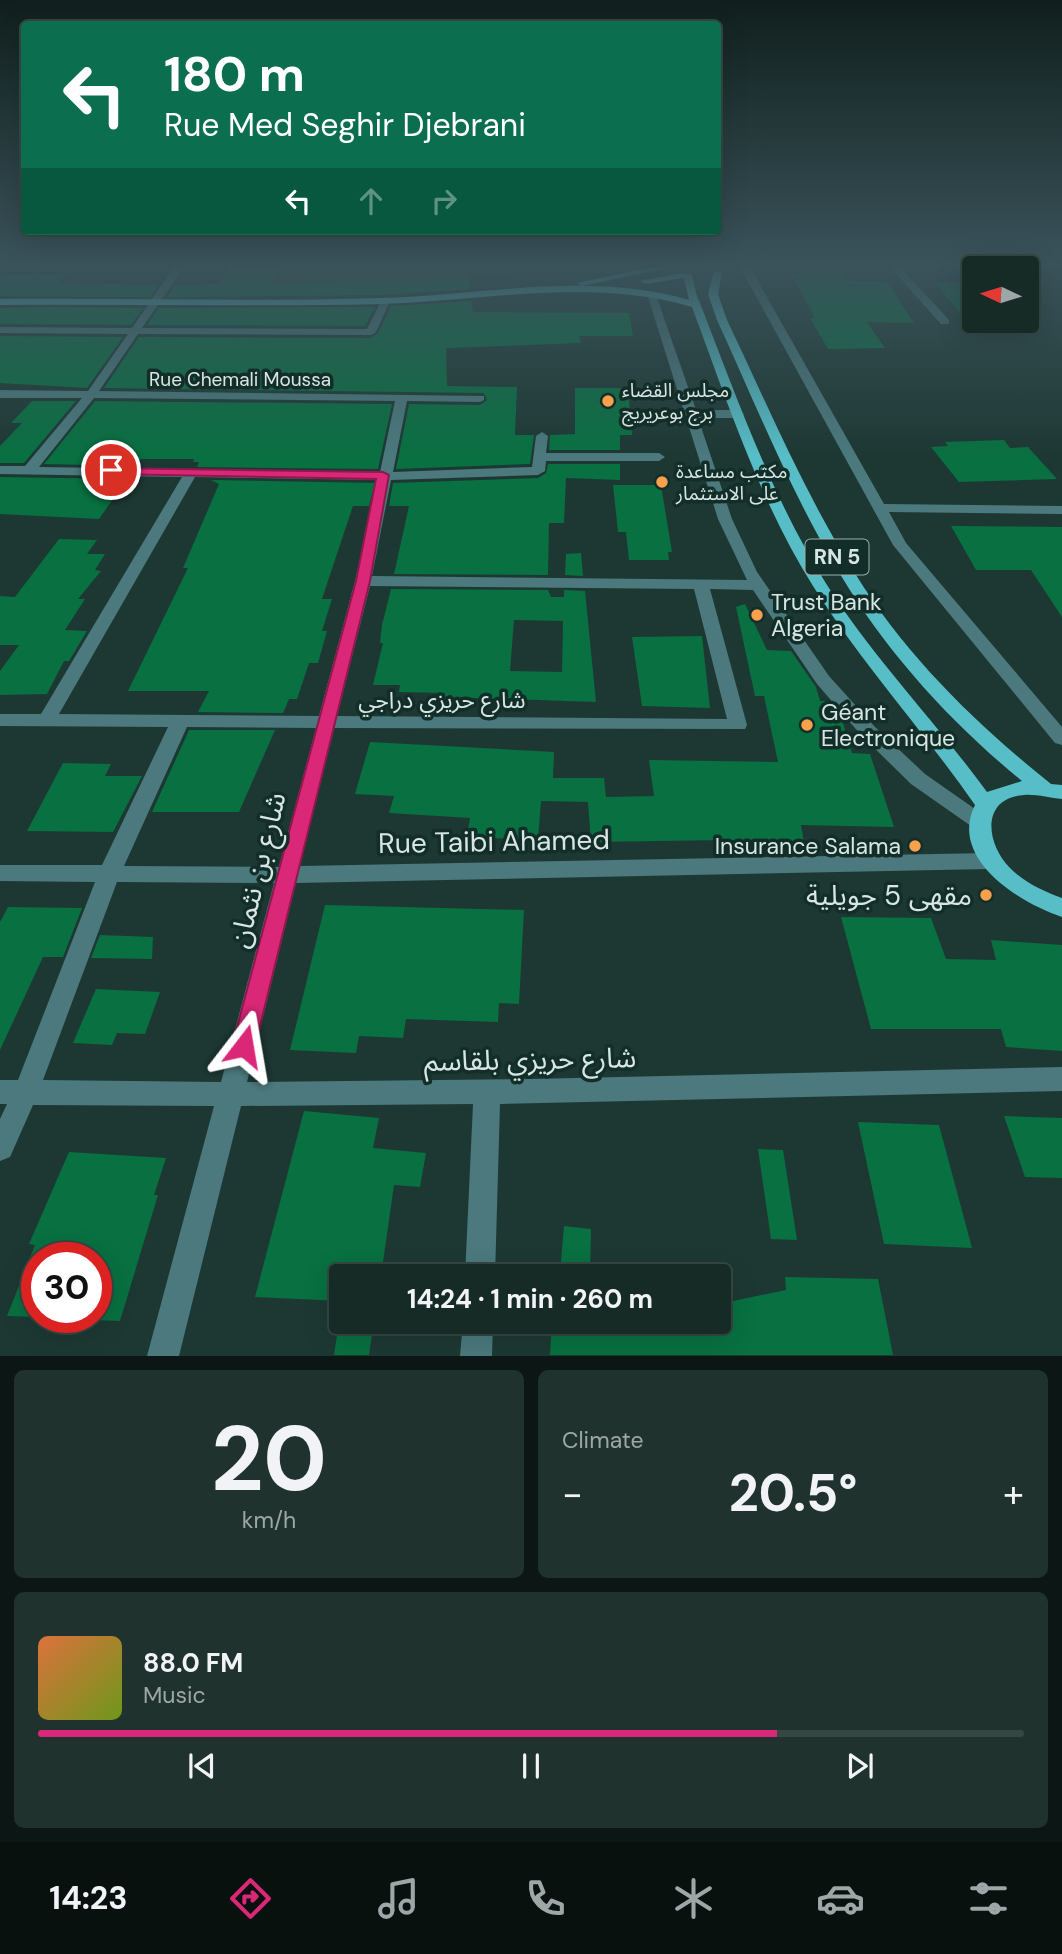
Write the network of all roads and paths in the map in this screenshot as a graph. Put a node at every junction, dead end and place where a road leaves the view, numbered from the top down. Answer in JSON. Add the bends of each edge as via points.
{"nodes":[{"id":1,"x":137,"y":330,"type":"edge"},
{"id":2,"x":287,"y":330,"type":"edge"},
{"id":3,"x":371,"y":330,"type":"edge"},
{"id":4,"x":664,"y":330,"type":"edge"},
{"id":5,"x":705,"y":330,"type":"edge"},
{"id":6,"x":727,"y":330,"type":"edge"},
{"id":7,"x":781,"y":330,"type":"edge"},
{"id":8,"x":0,"y":394,"type":"edge"},
{"id":9,"x":91,"y":395,"type":"junction"},
{"id":10,"x":402,"y":398,"type":"junction"},
{"id":11,"x":480,"y":398,"type":"dead end"},
{"id":12,"x":692,"y":414,"type":"junction"},
{"id":13,"x":738,"y":414,"type":"junction"},
{"id":14,"x":768,"y":414,"type":"junction"},
{"id":15,"x":542,"y":436,"type":"dead end"},
{"id":16,"x":540,"y":457,"type":"junction"},
{"id":17,"x":659,"y":457,"type":"dead end"},
{"id":18,"x":0,"y":470,"type":"edge"},
{"id":19,"x":29,"y":470,"type":"junction"},
{"id":20,"x":192,"y":471,"type":"junction"},
{"id":21,"x":383,"y":475,"type":"junction"},
{"id":22,"x":877,"y":508,"type":"junction"},
{"id":23,"x":1062,"y":510,"type":"edge"},
{"id":24,"x":363,"y":581,"type":"junction"},
{"id":25,"x":701,"y":584,"type":"junction"},
{"id":26,"x":758,"y":585,"type":"junction"},
{"id":27,"x":0,"y":720,"type":"edge"},
{"id":28,"x":47,"y":720,"type":"junction"},
{"id":29,"x":180,"y":722,"type":"junction"},
{"id":30,"x":325,"y":724,"type":"junction"},
{"id":31,"x":1062,"y":739,"type":"edge"},
{"id":32,"x":1053,"y":790,"type":"edge"},
{"id":33,"x":982,"y":813,"type":"junction"},
{"id":34,"x":989,"y":861,"type":"junction"},
{"id":35,"x":0,"y":873,"type":"edge"},
{"id":36,"x":109,"y":874,"type":"junction"},
{"id":37,"x":287,"y":875,"type":"junction"},
{"id":38,"x":1060,"y":910,"type":"edge"},
{"id":39,"x":1062,"y":1079,"type":"edge"},
{"id":40,"x":13,"y":1092,"type":"edge"},
{"id":41,"x":487,"y":1092,"type":"junction"},
{"id":42,"x":231,"y":1095,"type":"junction"},
{"id":43,"x":0,"y":1147,"type":"edge"},
{"id":44,"x":480,"y":1264,"type":"edge"},
{"id":45,"x":477,"y":1334,"type":"edge"},
{"id":46,"x":163,"y":1356,"type":"edge"},
{"id":47,"x":476,"y":1356,"type":"edge"}],
"edges":[{"from":1,"to":9,"type":"street"},
{"from":2,"to":3,"type":"street"},
{"from":4,"to":12,"type":"street"},
{"from":5,"to":13,"type":"main road","number":"RN 5"},
{"from":6,"to":14,"type":"main road","number":"RN 5"},
{"from":7,"to":22,"type":"street"},
{"from":8,"to":9,"type":"street","name":"Rue Chemali Moussa"},
{"from":9,"to":10,"type":"street","name":"Rue Chemali Moussa"},
{"from":9,"to":19,"type":"street"},
{"from":10,"to":11,"type":"street","name":"Rue Chemali Moussa"},
{"from":10,"to":21,"type":"street","name":"شارع بن نثمان"},
{"from":12,"to":13,"type":"street"},
{"from":12,"to":26,"type":"street","via":[[725,519]]},
{"from":13,"to":14,"type":"main road"},
{"from":13,"to":33,"type":"main road","number":"RN 5","via":[[778,509],[820,586]]},
{"from":14,"to":32,"type":"main road","number":"RN 5","via":[[829,544],[880,620],[952,708],[984,739]]},
{"from":15,"to":16,"type":"street"},
{"from":16,"to":17,"type":"street"},
{"from":16,"to":21,"type":"street","via":[[538,471]]},
{"from":18,"to":19,"type":"street"},
{"from":19,"to":20,"type":"street"},
{"from":20,"to":21,"type":"street"},
{"from":20,"to":28,"type":"street"},
{"from":21,"to":24,"type":"street","name":"شارع بن نثمان"},
{"from":22,"to":23,"type":"street"},
{"from":22,"to":31,"type":"street","via":[[900,545]]},
{"from":24,"to":25,"type":"street"},
{"from":24,"to":30,"type":"street","name":"شارع بن نثمان"},
{"from":25,"to":26,"type":"street"},
{"from":25,"to":30,"type":"street","name":"شارع حريزي دراجي","via":[[738,725]]},
{"from":26,"to":33,"type":"street","via":[[823,680],[875,739],[937,795]]},
{"from":27,"to":28,"type":"street","name":"شارع حريزي دراجي"},
{"from":28,"to":29,"type":"street","name":"شارع حريزي دراجي"},
{"from":29,"to":30,"type":"street","name":"شارع حريزي دراجي"},
{"from":29,"to":36,"type":"street"},
{"from":30,"to":37,"type":"street","name":"شارع بن نثمان"},
{"from":32,"to":33,"type":"main road","via":[[1010,791]]},
{"from":33,"to":34,"type":"main road","via":[[979,840]]},
{"from":34,"to":37,"type":"street","name":"Rue Taibi Ahamed"},
{"from":34,"to":38,"type":"main road","via":[[1012,884]]},
{"from":35,"to":36,"type":"street","name":"Rue Taibi Ahamed"},
{"from":36,"to":37,"type":"street","name":"Rue Taibi Ahamed"},
{"from":36,"to":40,"type":"street"},
{"from":37,"to":42,"type":"street","name":"شارع بن نثمان"},
{"from":39,"to":41,"type":"street","name":"شارع حريزي بلقاسم"},
{"from":40,"to":42,"type":"street","name":"شارع حريزي بلقاسم"},
{"from":40,"to":43,"type":"street"},
{"from":41,"to":42,"type":"street","name":"شارع حريزي بلقاسم"},
{"from":41,"to":44,"type":"street"},
{"from":42,"to":46,"type":"street","name":"شارع بن نثمان"},
{"from":45,"to":47,"type":"street"}]}
